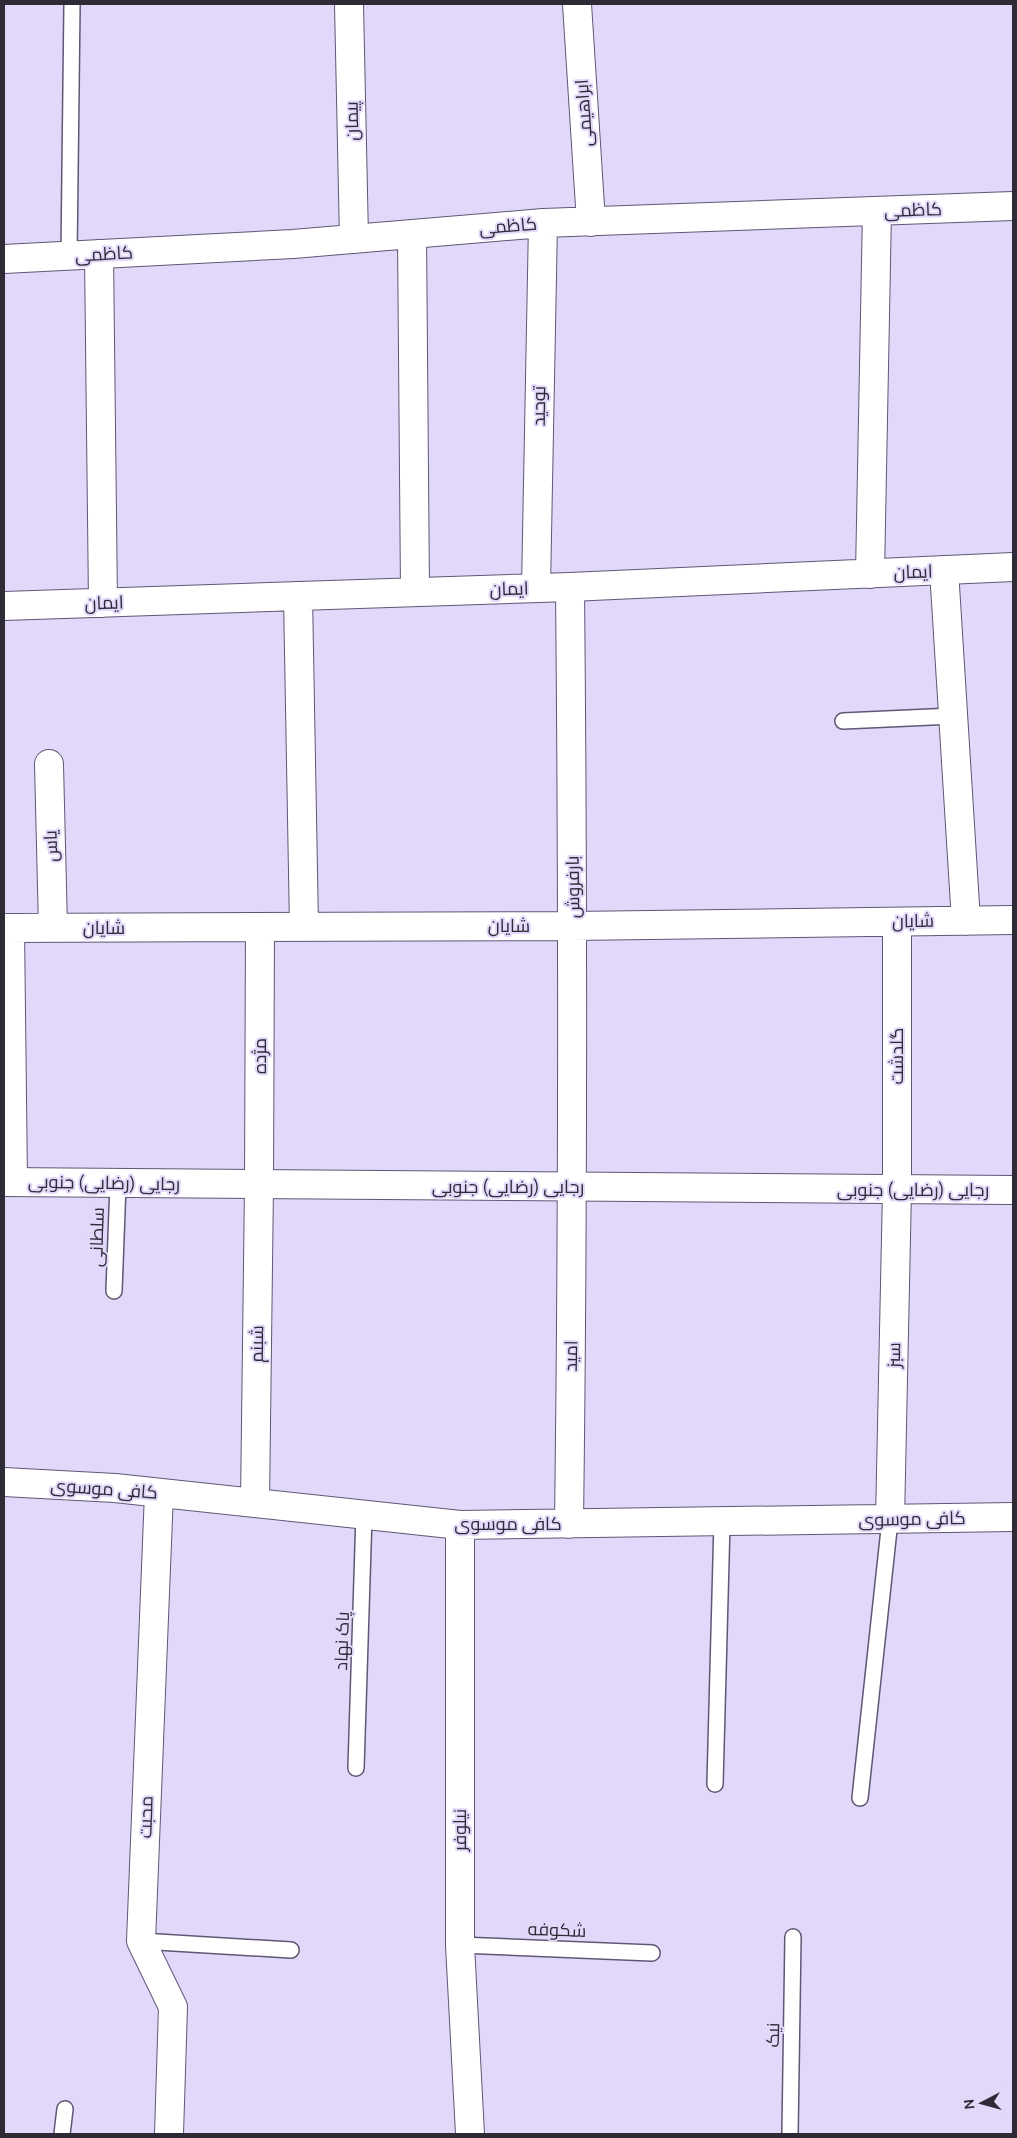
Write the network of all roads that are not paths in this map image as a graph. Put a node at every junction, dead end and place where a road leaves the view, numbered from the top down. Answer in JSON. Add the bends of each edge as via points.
{"nodes":[{"id":1,"x":72,"y":4,"type":"edge"},
{"id":2,"x":350,"y":4,"type":"edge"},
{"id":3,"x":577,"y":4,"type":"edge"},
{"id":4,"x":1013,"y":206,"type":"edge"},
{"id":5,"x":877,"y":211,"type":"junction"},
{"id":6,"x":591,"y":222,"type":"junction"},
{"id":7,"x":543,"y":223,"type":"junction"},
{"id":8,"x":412,"y":234,"type":"junction"},
{"id":9,"x":354,"y":239,"type":"junction"},
{"id":10,"x":99,"y":254,"type":"junction"},
{"id":11,"x":69,"y":256,"type":"junction"},
{"id":12,"x":4,"y":259,"type":"edge"},
{"id":13,"x":1013,"y":567,"type":"edge"},
{"id":14,"x":944,"y":570,"type":"junction"},
{"id":15,"x":870,"y":574,"type":"junction"},
{"id":16,"x":570,"y":587,"type":"junction"},
{"id":17,"x":536,"y":588,"type":"junction"},
{"id":18,"x":415,"y":592,"type":"junction"},
{"id":19,"x":298,"y":596,"type":"junction"},
{"id":20,"x":103,"y":603,"type":"junction"},
{"id":21,"x":4,"y":606,"type":"edge"},
{"id":22,"x":954,"y":716,"type":"junction"},
{"id":23,"x":843,"y":721,"type":"dead end"},
{"id":24,"x":49,"y":764,"type":"dead end"},
{"id":25,"x":966,"y":920,"type":"junction"},
{"id":26,"x":1013,"y":920,"type":"edge"},
{"id":27,"x":897,"y":922,"type":"junction"},
{"id":28,"x":573,"y":926,"type":"junction"},
{"id":29,"x":260,"y":927,"type":"junction"},
{"id":30,"x":304,"y":927,"type":"junction"},
{"id":31,"x":7,"y":928,"type":"edge"},
{"id":32,"x":53,"y":928,"type":"junction"},
{"id":33,"x":9,"y":1182,"type":"edge"},
{"id":34,"x":118,"y":1184,"type":"junction"},
{"id":35,"x":260,"y":1186,"type":"junction"},
{"id":36,"x":573,"y":1188,"type":"junction"},
{"id":37,"x":897,"y":1190,"type":"junction"},
{"id":38,"x":1013,"y":1190,"type":"edge"},
{"id":39,"x":114,"y":1291,"type":"dead end"},
{"id":40,"x":4,"y":1482,"type":"edge"},
{"id":41,"x":159,"y":1493,"type":"junction"},
{"id":42,"x":255,"y":1503,"type":"junction"},
{"id":43,"x":364,"y":1515,"type":"junction"},
{"id":44,"x":1013,"y":1517,"type":"edge"},
{"id":45,"x":890,"y":1520,"type":"junction"},
{"id":46,"x":722,"y":1522,"type":"junction"},
{"id":47,"x":569,"y":1524,"type":"junction"},
{"id":48,"x":460,"y":1525,"type":"junction"},
{"id":49,"x":356,"y":1768,"type":"dead end"},
{"id":50,"x":715,"y":1784,"type":"dead end"},
{"id":51,"x":860,"y":1798,"type":"dead end"},
{"id":52,"x":793,"y":1937,"type":"dead end"},
{"id":53,"x":141,"y":1941,"type":"junction"},
{"id":54,"x":460,"y":1945,"type":"junction"},
{"id":55,"x":291,"y":1950,"type":"dead end"},
{"id":56,"x":652,"y":1953,"type":"dead end"},
{"id":57,"x":65,"y":2109,"type":"dead end"},
{"id":58,"x":62,"y":2134,"type":"edge"},
{"id":59,"x":169,"y":2134,"type":"edge"},
{"id":60,"x":470,"y":2134,"type":"edge"},
{"id":61,"x":790,"y":2134,"type":"edge"}],
"edges":[{"from":1,"to":11,"type":"lane"},
{"from":2,"to":9,"type":"street","name":"پیمان"},
{"from":3,"to":6,"type":"street","name":"ابراهیمی"},
{"from":4,"to":5,"type":"street","name":"کاظمی"},
{"from":5,"to":6,"type":"street","name":"کاظمی"},
{"from":5,"to":15,"type":"street"},
{"from":6,"to":7,"type":"street","name":"کاظمی"},
{"from":7,"to":8,"type":"street","name":"کاظمی"},
{"from":7,"to":17,"type":"street","name":"توحید"},
{"from":8,"to":9,"type":"street","name":"کاظمی"},
{"from":8,"to":18,"type":"street"},
{"from":9,"to":10,"type":"street","name":"کاظمی"},
{"from":10,"to":11,"type":"street","name":"کاظمی"},
{"from":10,"to":20,"type":"street"},
{"from":11,"to":12,"type":"street","name":"کاظمی"},
{"from":13,"to":14,"type":"street","name":"ایمان"},
{"from":14,"to":15,"type":"street","name":"ایمان"},
{"from":14,"to":22,"type":"street"},
{"from":15,"to":16,"type":"street","name":"ایمان"},
{"from":16,"to":17,"type":"street","name":"ایمان"},
{"from":16,"to":28,"type":"street","name":"بارفروش"},
{"from":17,"to":18,"type":"street","name":"ایمان"},
{"from":18,"to":19,"type":"street","name":"ایمان"},
{"from":19,"to":20,"type":"street","name":"ایمان"},
{"from":19,"to":30,"type":"street"},
{"from":20,"to":21,"type":"street","name":"ایمان"},
{"from":22,"to":23,"type":"lane"},
{"from":22,"to":25,"type":"street"},
{"from":24,"to":32,"type":"street","name":"یاس"},
{"from":25,"to":26,"type":"street","name":"شایان"},
{"from":25,"to":27,"type":"street","name":"شایان"},
{"from":27,"to":28,"type":"street","name":"شایان"},
{"from":27,"to":37,"type":"street","name":"گلدشت"},
{"from":28,"to":30,"type":"street","name":"شایان"},
{"from":28,"to":36,"type":"street","name":"بارفروش"},
{"from":29,"to":30,"type":"street","name":"شایان"},
{"from":29,"to":32,"type":"street","name":"شایان"},
{"from":29,"to":35,"type":"street","name":"مژده"},
{"from":31,"to":32,"type":"street","name":"شایان"},
{"from":31,"to":33,"type":"street"},
{"from":33,"to":34,"type":"street","name":"رجایی (رضایی) جنوبی"},
{"from":34,"to":35,"type":"street","name":"رجایی (رضایی) جنوبی"},
{"from":34,"to":39,"type":"lane","name":"سلطانی"},
{"from":35,"to":36,"type":"street","name":"رجایی (رضایی) جنوبی"},
{"from":35,"to":42,"type":"street","name":"شبنم"},
{"from":36,"to":37,"type":"street","name":"رجایی (رضایی) جنوبی"},
{"from":36,"to":47,"type":"street","name":"امید"},
{"from":37,"to":38,"type":"street","name":"رجایی (رضایی) جنوبی"},
{"from":37,"to":45,"type":"street","name":"سبز"},
{"from":40,"to":41,"type":"street","name":"کافی موسوی"},
{"from":41,"to":42,"type":"street","name":"کافی موسوی"},
{"from":41,"to":53,"type":"street","name":"محبت"},
{"from":42,"to":43,"type":"street","name":"کافی موسوی"},
{"from":43,"to":48,"type":"street","name":"کافی موسوی"},
{"from":43,"to":49,"type":"lane","name":"پاک نهاد"},
{"from":44,"to":45,"type":"street","name":"کافی موسوی"},
{"from":45,"to":46,"type":"street","name":"کافی موسوی"},
{"from":45,"to":51,"type":"lane"},
{"from":46,"to":47,"type":"street","name":"کافی موسوی"},
{"from":46,"to":50,"type":"lane"},
{"from":47,"to":48,"type":"street","name":"کافی موسوی"},
{"from":48,"to":54,"type":"street","name":"نیلوفر"},
{"from":52,"to":61,"type":"lane","name":"نیک"},
{"from":53,"to":55,"type":"lane"},
{"from":53,"to":59,"type":"street","name":"محبت","via":[[173,2007]]},
{"from":54,"to":56,"type":"lane","name":"شکوفه"},
{"from":54,"to":60,"type":"street","name":"نیلوفر"},
{"from":57,"to":58,"type":"lane"}]}
